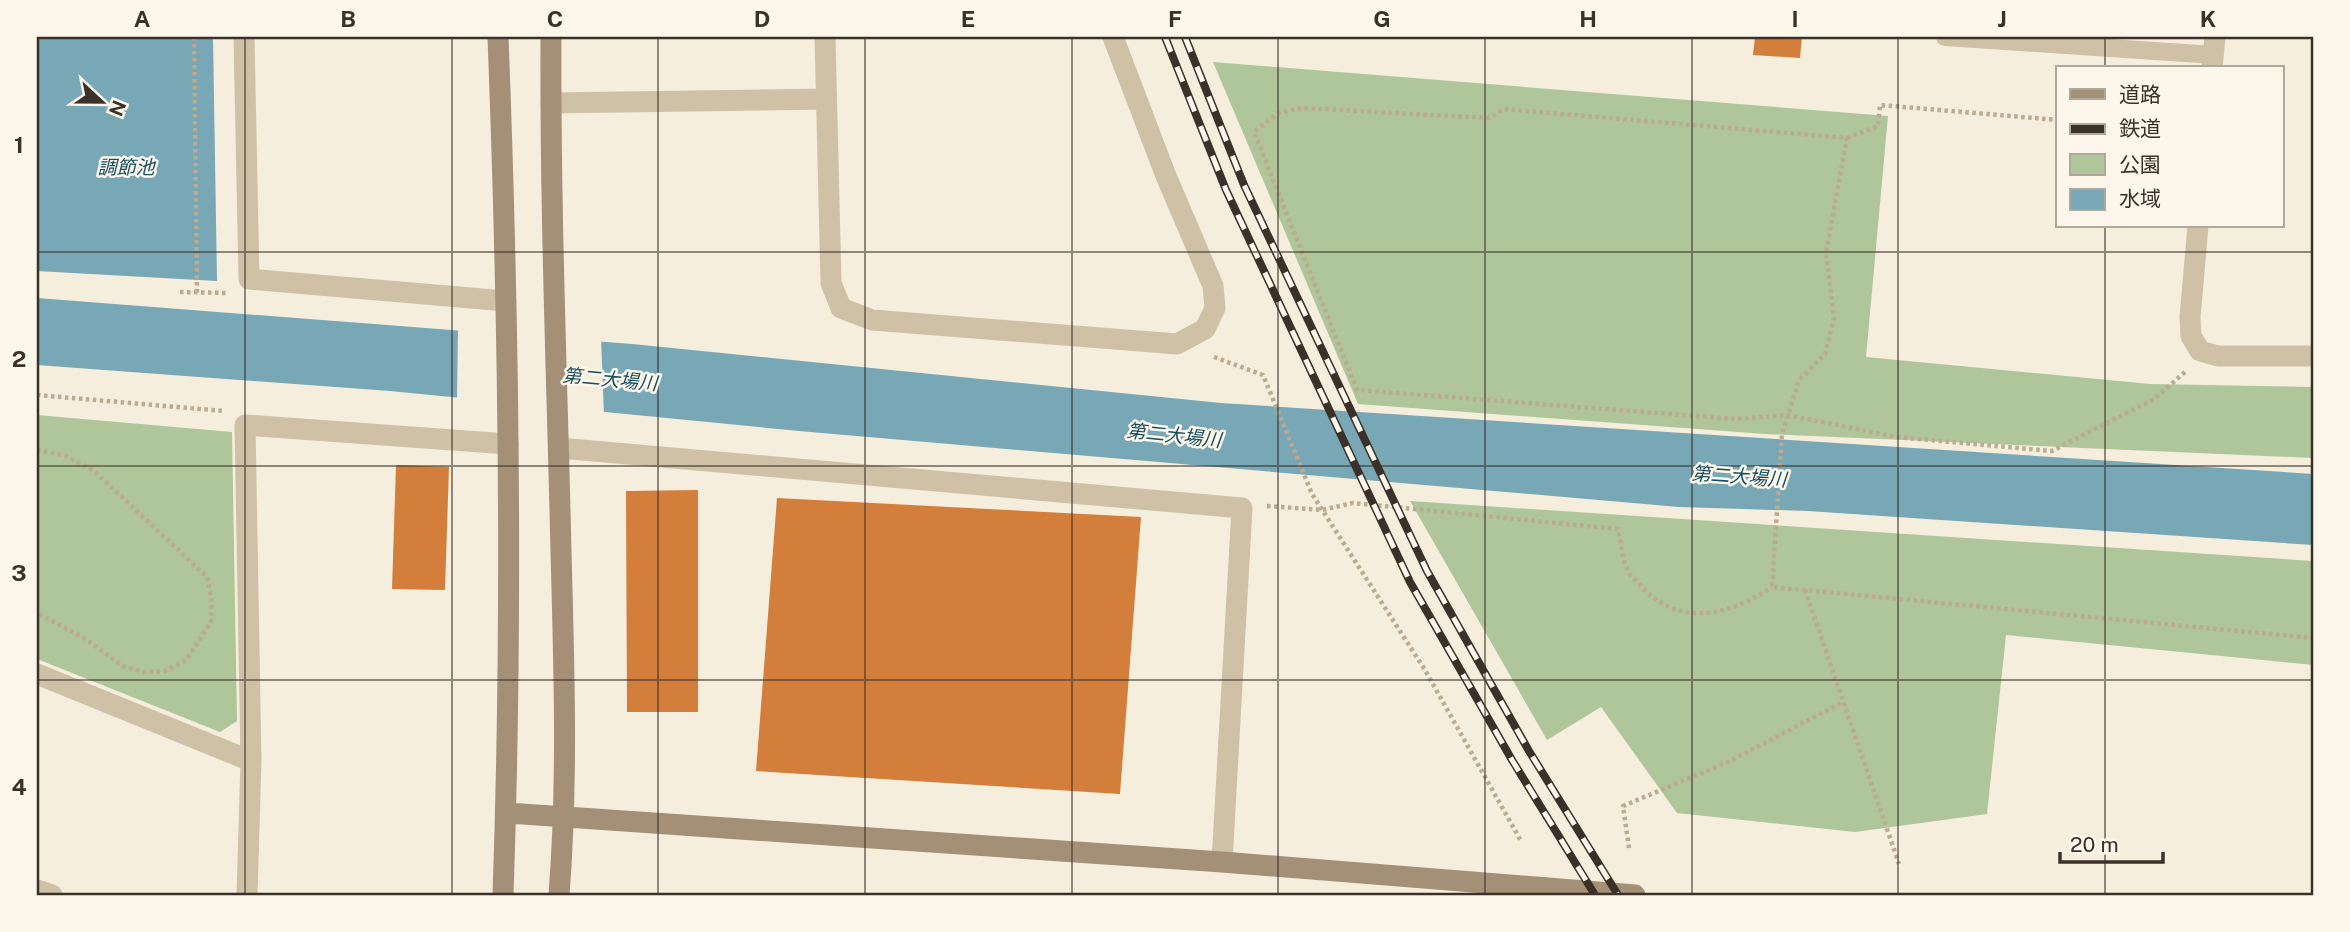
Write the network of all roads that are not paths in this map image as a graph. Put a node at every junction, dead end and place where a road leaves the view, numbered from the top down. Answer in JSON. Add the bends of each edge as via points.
{"nodes":[{"id":1,"x":244,"y":37,"type":"edge"},
{"id":2,"x":498,"y":37,"type":"edge"},
{"id":3,"x":551,"y":37,"type":"edge"},
{"id":4,"x":825,"y":37,"type":"edge"},
{"id":5,"x":1114,"y":37,"type":"edge"},
{"id":6,"x":1945,"y":37,"type":"edge"},
{"id":7,"x":2141,"y":43,"type":"edge"},
{"id":8,"x":2214,"y":53,"type":"edge"},
{"id":9,"x":826,"y":99,"type":"junction"},
{"id":10,"x":551,"y":103,"type":"junction"},
{"id":11,"x":2199,"y":228,"type":"edge"},
{"id":12,"x":506,"y":310,"type":"junction"},
{"id":13,"x":2313,"y":356,"type":"edge"},
{"id":14,"x":508,"y":436,"type":"junction"},
{"id":15,"x":558,"y":440,"type":"junction"},
{"id":16,"x":37,"y":674,"type":"edge"},
{"id":17,"x":251,"y":761,"type":"junction"},
{"id":18,"x":507,"y":813,"type":"junction"},
{"id":19,"x":565,"y":817,"type":"junction"},
{"id":20,"x":1222,"y":862,"type":"junction"},
{"id":21,"x":37,"y":890,"type":"edge"},
{"id":22,"x":1490,"y":891,"type":"edge"},
{"id":23,"x":51,"y":895,"type":"edge"},
{"id":24,"x":247,"y":895,"type":"edge"},
{"id":25,"x":503,"y":895,"type":"edge"},
{"id":26,"x":559,"y":895,"type":"edge"},
{"id":27,"x":1635,"y":895,"type":"edge"}],
"edges":[{"from":1,"to":12,"type":"street","via":[[249,279]]},
{"from":2,"to":12,"type":"street"},
{"from":3,"to":10,"type":"street"},
{"from":4,"to":9,"type":"street"},
{"from":5,"to":9,"type":"street","via":[[1213,286],[1216,308],[1205,329],[1178,344],[872,320],[841,308],[831,283]]},
{"from":6,"to":7,"type":"lane"},
{"from":7,"to":8,"type":"lane"},
{"from":9,"to":10,"type":"street"},
{"from":10,"to":15,"type":"street"},
{"from":11,"to":13,"type":"street","via":[[2190,317],[2191,336],[2200,351],[2218,356]]},
{"from":12,"to":14,"type":"street"},
{"from":14,"to":17,"type":"street","via":[[245,425]]},
{"from":14,"to":18,"type":"street"},
{"from":15,"to":19,"type":"street"},
{"from":15,"to":20,"type":"street","via":[[1242,508]]},
{"from":16,"to":17,"type":"street"},
{"from":17,"to":24,"type":"street"},
{"from":18,"to":19,"type":"street"},
{"from":18,"to":25,"type":"street"},
{"from":19,"to":20,"type":"street"},
{"from":19,"to":26,"type":"street"},
{"from":20,"to":22,"type":"street"},
{"from":21,"to":23,"type":"street"},
{"from":22,"to":27,"type":"street"}]}
